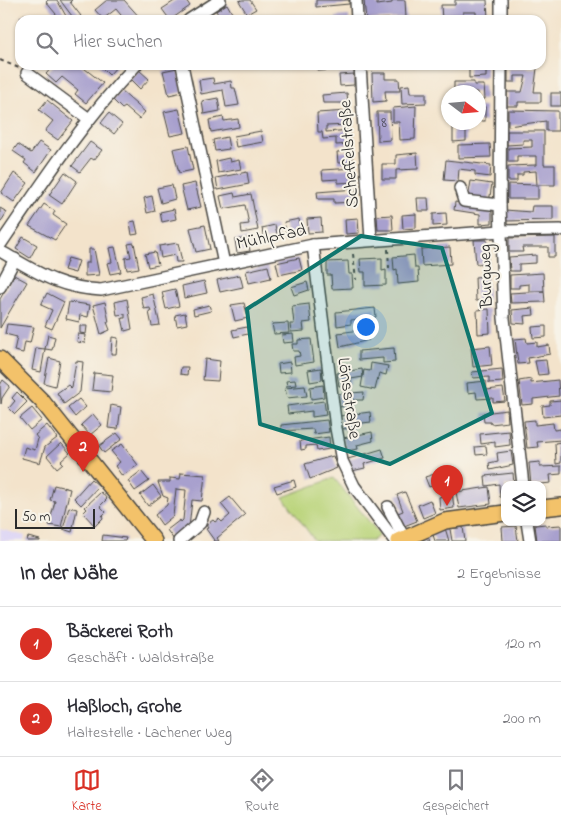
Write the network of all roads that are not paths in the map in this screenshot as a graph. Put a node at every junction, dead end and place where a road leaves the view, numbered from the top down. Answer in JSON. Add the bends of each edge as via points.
{"nodes":[{"id":1,"x":220,"y":0,"type":"edge"},
{"id":2,"x":356,"y":0,"type":"edge"},
{"id":3,"x":501,"y":0,"type":"edge"},
{"id":4,"x":197,"y":15,"type":"edge"},
{"id":5,"x":357,"y":15,"type":"edge"},
{"id":6,"x":501,"y":15,"type":"edge"},
{"id":7,"x":132,"y":70,"type":"edge"},
{"id":8,"x":183,"y":70,"type":"edge"},
{"id":9,"x":360,"y":70,"type":"edge"},
{"id":10,"x":501,"y":70,"type":"edge"},
{"id":11,"x":27,"y":73,"type":"road end"},
{"id":12,"x":89,"y":119,"type":"junction"},
{"id":13,"x":460,"y":188,"type":"dead end"},
{"id":14,"x":500,"y":205,"type":"junction"},
{"id":15,"x":501,"y":230,"type":"junction"},
{"id":16,"x":561,"y":230,"type":"edge"},
{"id":17,"x":371,"y":240,"type":"junction"},
{"id":18,"x":0,"y":245,"type":"edge"},
{"id":19,"x":313,"y":245,"type":"junction"},
{"id":20,"x":0,"y":251,"type":"edge"},
{"id":21,"x":15,"y":260,"type":"junction"},
{"id":22,"x":224,"y":264,"type":"junction"},
{"id":23,"x":0,"y":287,"type":"edge"},
{"id":24,"x":0,"y":359,"type":"edge"},
{"id":25,"x":523,"y":481,"type":"edge"},
{"id":26,"x":561,"y":506,"type":"edge"},
{"id":27,"x":388,"y":507,"type":"dead end"},
{"id":28,"x":546,"y":508,"type":"edge"},
{"id":29,"x":204,"y":512,"type":"dead end"},
{"id":30,"x":501,"y":514,"type":"edge"},
{"id":31,"x":528,"y":526,"type":"edge"},
{"id":32,"x":399,"y":540,"type":"edge"},
{"id":33,"x":154,"y":541,"type":"edge"},
{"id":34,"x":179,"y":541,"type":"edge"},
{"id":35,"x":530,"y":541,"type":"edge"}],
"edges":[{"from":1,"to":4,"type":"street"},
{"from":2,"to":5,"type":"street"},
{"from":3,"to":6,"type":"street"},
{"from":7,"to":12,"type":"street"},
{"from":8,"to":22,"type":"street"},
{"from":9,"to":17,"type":"street","name":"Scheffelstraße"},
{"from":10,"to":14,"type":"street","name":"Burgweg"},
{"from":11,"to":12,"type":"street"},
{"from":12,"to":18,"type":"street"},
{"from":13,"to":14,"type":"street","via":[[464,201]]},
{"from":14,"to":15,"type":"street","name":"Burgweg"},
{"from":15,"to":16,"type":"street","name":"Mühlpfad"},
{"from":15,"to":17,"type":"street","name":"Mühlpfad"},
{"from":15,"to":25,"type":"street","name":"Burgweg","via":[[504,318]]},
{"from":17,"to":19,"type":"street","name":"Mühlpfad"},
{"from":19,"to":22,"type":"street","name":"Mühlpfad"},
{"from":19,"to":32,"type":"street","name":"Lönsstraße","via":[[342,461],[354,486]]},
{"from":20,"to":21,"type":"street","name":"Mühlpfad"},
{"from":21,"to":22,"type":"street","name":"Mühlpfad","via":[[52,281],[78,289],[101,290]]},
{"from":21,"to":23,"type":"street"},
{"from":24,"to":33,"type":"main road","via":[[37,395]]},
{"from":26,"to":28,"type":"main road"},
{"from":27,"to":32,"type":"street"},
{"from":29,"to":34,"type":"street","via":[[200,523]]},
{"from":30,"to":32,"type":"main road","via":[[445,522]]},
{"from":31,"to":35,"type":"street"}]}
